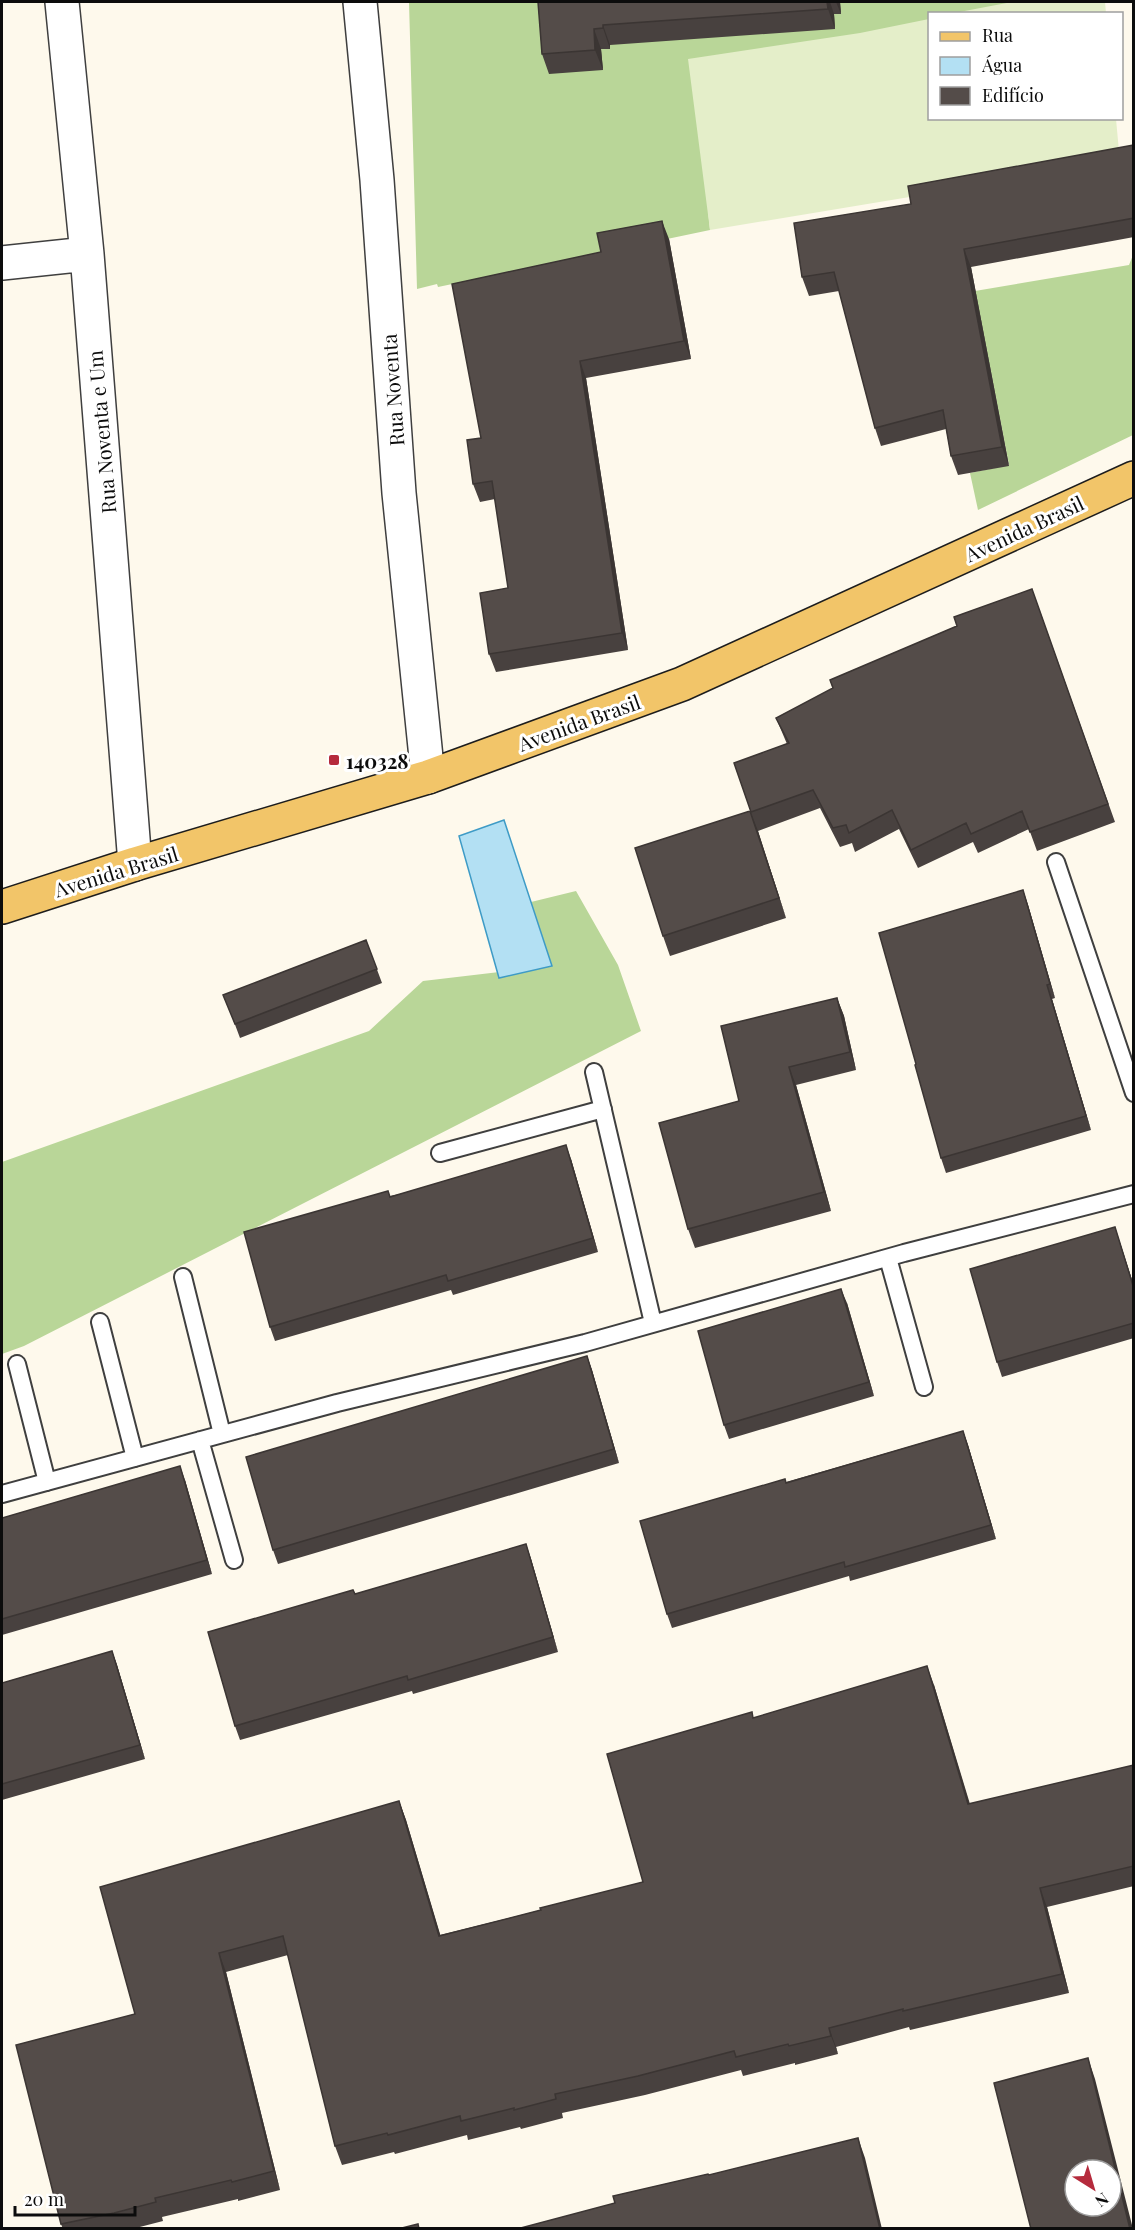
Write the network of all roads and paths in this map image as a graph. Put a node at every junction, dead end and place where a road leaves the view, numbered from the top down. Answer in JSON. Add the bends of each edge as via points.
{"nodes":[{"id":1,"x":62,"y":2,"type":"edge"},
{"id":2,"x":360,"y":2,"type":"edge"},
{"id":3,"x":87,"y":254,"type":"junction"},
{"id":4,"x":2,"y":263,"type":"edge"},
{"id":5,"x":1134,"y":478,"type":"edge"},
{"id":6,"x":428,"y":777,"type":"junction"},
{"id":7,"x":1056,"y":862,"type":"dead end"},
{"id":8,"x":135,"y":864,"type":"junction"},
{"id":9,"x":2,"y":907,"type":"edge"},
{"id":10,"x":594,"y":1072,"type":"dead end"},
{"id":11,"x":1134,"y":1093,"type":"edge"},
{"id":12,"x":603,"y":1109,"type":"junction"},
{"id":13,"x":440,"y":1153,"type":"dead end"},
{"id":14,"x":1134,"y":1194,"type":"edge"},
{"id":15,"x":888,"y":1258,"type":"junction"},
{"id":16,"x":183,"y":1277,"type":"dead end"},
{"id":17,"x":100,"y":1322,"type":"dead end"},
{"id":18,"x":653,"y":1323,"type":"junction"},
{"id":19,"x":17,"y":1364,"type":"dead end"},
{"id":20,"x":924,"y":1387,"type":"dead end"},
{"id":21,"x":222,"y":1434,"type":"junction"},
{"id":22,"x":200,"y":1440,"type":"junction"},
{"id":23,"x":135,"y":1458,"type":"junction"},
{"id":24,"x":47,"y":1482,"type":"junction"},
{"id":25,"x":2,"y":1494,"type":"edge"},
{"id":26,"x":234,"y":1560,"type":"dead end"}],
"edges":[{"from":1,"to":3,"type":"street","name":"Rua Noventa e Um"},
{"from":2,"to":6,"type":"street","name":"Rua Noventa","via":[[399,493]]},
{"from":3,"to":4,"type":"street"},
{"from":3,"to":8,"type":"street","name":"Rua Noventa e Um"},
{"from":5,"to":6,"type":"main road","name":"Avenida Brasil","via":[[682,684]]},
{"from":6,"to":8,"type":"main road","name":"Avenida Brasil"},
{"from":7,"to":11,"type":"lane"},
{"from":8,"to":9,"type":"main road","name":"Avenida Brasil"},
{"from":10,"to":12,"type":"lane"},
{"from":12,"to":13,"type":"lane"},
{"from":12,"to":18,"type":"lane"},
{"from":14,"to":15,"type":"lane"},
{"from":15,"to":18,"type":"lane"},
{"from":15,"to":20,"type":"lane"},
{"from":16,"to":21,"type":"lane"},
{"from":17,"to":23,"type":"lane"},
{"from":18,"to":21,"type":"lane"},
{"from":19,"to":24,"type":"lane"},
{"from":21,"to":22,"type":"lane"},
{"from":22,"to":23,"type":"lane"},
{"from":22,"to":26,"type":"lane"},
{"from":23,"to":24,"type":"lane"},
{"from":24,"to":25,"type":"lane"}]}
